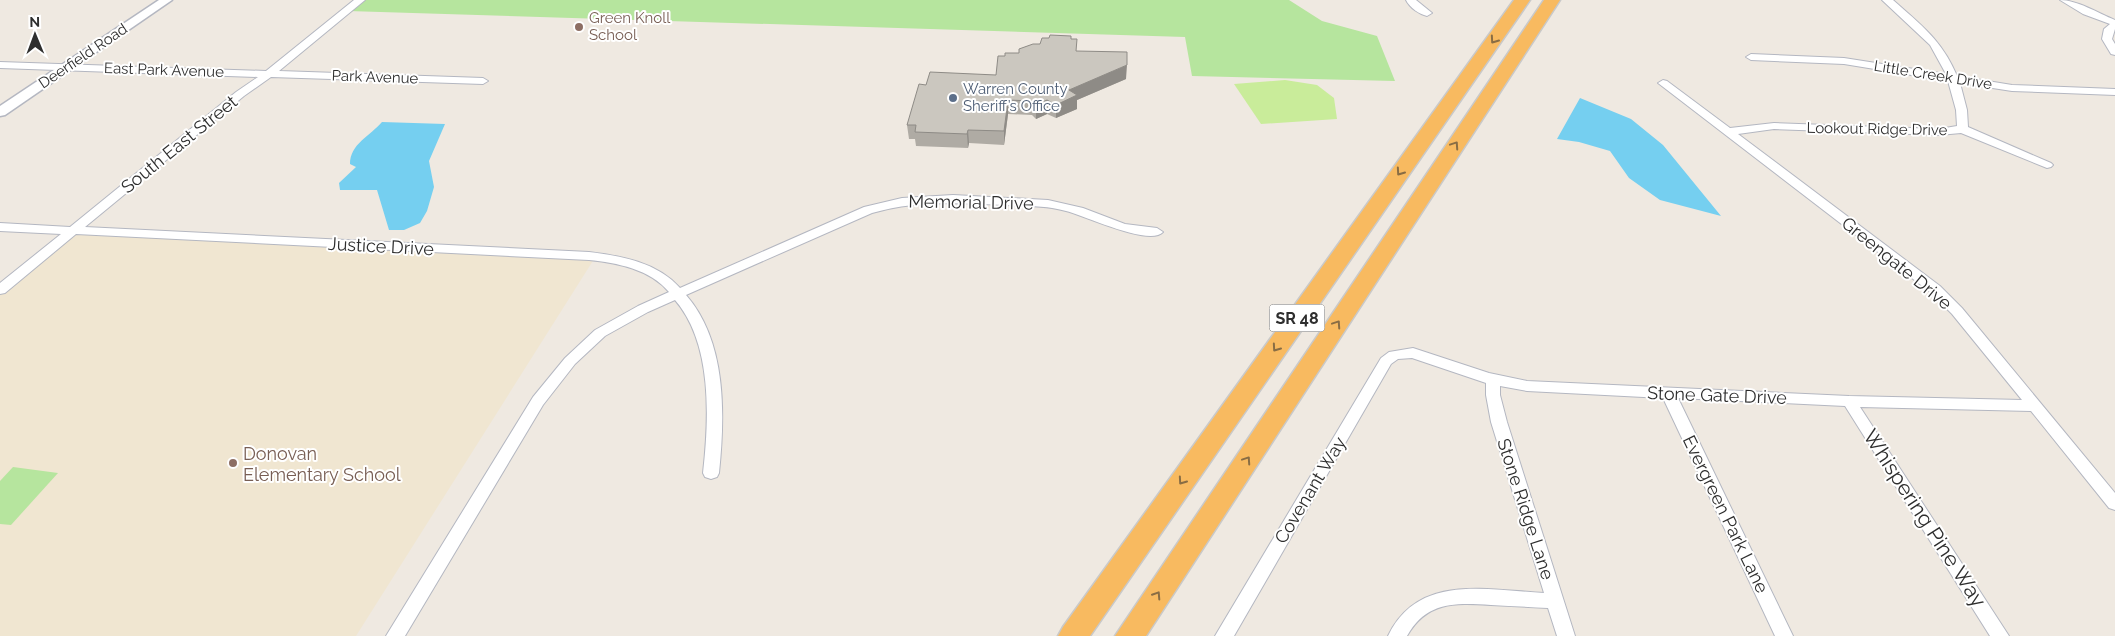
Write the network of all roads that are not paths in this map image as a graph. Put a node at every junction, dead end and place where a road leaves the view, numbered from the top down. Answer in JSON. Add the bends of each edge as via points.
{"nodes":[{"id":1,"x":166,"y":0,"type":"edge"},
{"id":2,"x":360,"y":0,"type":"edge"},
{"id":3,"x":1411,"y":0,"type":"edge"},
{"id":4,"x":1522,"y":0,"type":"edge"},
{"id":5,"x":1552,"y":0,"type":"edge"},
{"id":6,"x":1887,"y":0,"type":"edge"},
{"id":7,"x":2065,"y":0,"type":"edge"},
{"id":8,"x":1427,"y":13,"type":"dead end"},
{"id":9,"x":2115,"y":24,"type":"edge"},
{"id":10,"x":2115,"y":52,"type":"edge"},
{"id":11,"x":1751,"y":57,"type":"dead end"},
{"id":12,"x":0,"y":65,"type":"edge"},
{"id":13,"x":67,"y":67,"type":"junction"},
{"id":14,"x":268,"y":74,"type":"junction"},
{"id":15,"x":1953,"y":79,"type":"junction"},
{"id":16,"x":483,"y":81,"type":"dead end"},
{"id":17,"x":1663,"y":83,"type":"dead end"},
{"id":18,"x":2115,"y":92,"type":"edge"},
{"id":19,"x":0,"y":112,"type":"edge"},
{"id":20,"x":1962,"y":129,"type":"junction"},
{"id":21,"x":1727,"y":132,"type":"junction"},
{"id":22,"x":2047,"y":165,"type":"dead end"},
{"id":23,"x":0,"y":227,"type":"edge"},
{"id":24,"x":72,"y":232,"type":"junction"},
{"id":25,"x":1157,"y":232,"type":"dead end"},
{"id":26,"x":0,"y":290,"type":"edge"},
{"id":27,"x":680,"y":293,"type":"junction"},
{"id":28,"x":1403,"y":353,"type":"joint"},
{"id":29,"x":1493,"y":380,"type":"junction"},
{"id":30,"x":1668,"y":392,"type":"junction"},
{"id":31,"x":1849,"y":401,"type":"junction"},
{"id":32,"x":2036,"y":406,"type":"junction"},
{"id":33,"x":711,"y":473,"type":"dead end"},
{"id":34,"x":2115,"y":504,"type":"edge"},
{"id":35,"x":1555,"y":601,"type":"junction"},
{"id":36,"x":395,"y":636,"type":"edge"},
{"id":37,"x":1073,"y":636,"type":"edge"},
{"id":38,"x":1130,"y":636,"type":"edge"},
{"id":39,"x":1224,"y":636,"type":"edge"},
{"id":40,"x":1397,"y":636,"type":"edge"},
{"id":41,"x":1566,"y":636,"type":"edge"},
{"id":42,"x":1784,"y":636,"type":"edge"},
{"id":43,"x":2000,"y":636,"type":"edge"}],
"edges":[{"from":1,"to":13,"type":"street","name":"Deerfield Road"},
{"from":2,"to":14,"type":"street","name":"South East Street"},
{"from":3,"to":8,"type":"street"},
{"from":4,"to":37,"type":"highway","number":"SR 48","one_way":true},
{"from":38,"to":5,"type":"highway","number":"SR 48","one_way":true},
{"from":6,"to":15,"type":"street","name":"Lookout Ridge Drive","via":[[1937,48]]},
{"from":7,"to":9,"type":"street"},
{"from":9,"to":10,"type":"street","via":[[2109,29],[2106,39]]},
{"from":11,"to":15,"type":"street","name":"Little Creek Drive","via":[[1844,61]]},
{"from":12,"to":13,"type":"street","name":"East Park Avenue"},
{"from":13,"to":14,"type":"street","name":"East Park Avenue"},
{"from":13,"to":19,"type":"street","name":"Deerfield Road"},
{"from":14,"to":16,"type":"street","name":"Park Avenue"},
{"from":14,"to":24,"type":"street","name":"South East Street"},
{"from":15,"to":18,"type":"street","name":"Little Creek Drive","via":[[2022,88]]},
{"from":15,"to":20,"type":"street","name":"Lookout Ridge Drive","via":[[1964,119]]},
{"from":17,"to":21,"type":"street","name":"Greengate Drive"},
{"from":20,"to":21,"type":"street","name":"Lookout Ridge Drive","via":[[1939,132],[1774,126]]},
{"from":20,"to":22,"type":"street"},
{"from":21,"to":32,"type":"street","name":"Greengate Drive","via":[[1935,288]]},
{"from":23,"to":24,"type":"street","name":"Justice Drive"},
{"from":24,"to":26,"type":"street","name":"South East Street"},
{"from":24,"to":27,"type":"street","name":"Justice Drive","via":[[596,256],[648,270]]},
{"from":25,"to":27,"type":"street","name":"Memorial Drive","via":[[1130,229],[1073,209],[1040,203],[934,198],[900,201],[868,210]]},
{"from":27,"to":33,"type":"street","name":"Justice Drive","via":[[695,318],[714,394],[716,429]]},
{"from":27,"to":36,"type":"street","via":[[643,309],[600,334],[570,361],[538,401]]},
{"from":28,"to":29,"type":"street","name":"Stone Gate Drive","via":[[1421,355]]},
{"from":28,"to":39,"type":"street","name":"Covenant Way","via":[[1386,361]]},
{"from":29,"to":30,"type":"street","name":"Stone Gate Drive","via":[[1535,387]]},
{"from":29,"to":35,"type":"street","name":"Stone Ridge Lane","via":[[1499,422]]},
{"from":30,"to":31,"type":"street","name":"Stone Gate Drive"},
{"from":30,"to":42,"type":"street","name":"Evergreen Park Lane"},
{"from":31,"to":32,"type":"street","name":"Stone Gate Drive"},
{"from":31,"to":43,"type":"street","name":"Whispering Pine Way"},
{"from":32,"to":34,"type":"street","name":"Greengate Drive"},
{"from":35,"to":40,"type":"street","via":[[1445,598],[1425,604],[1409,616]]},
{"from":35,"to":41,"type":"street","name":"Stone Ridge Lane"}]}
